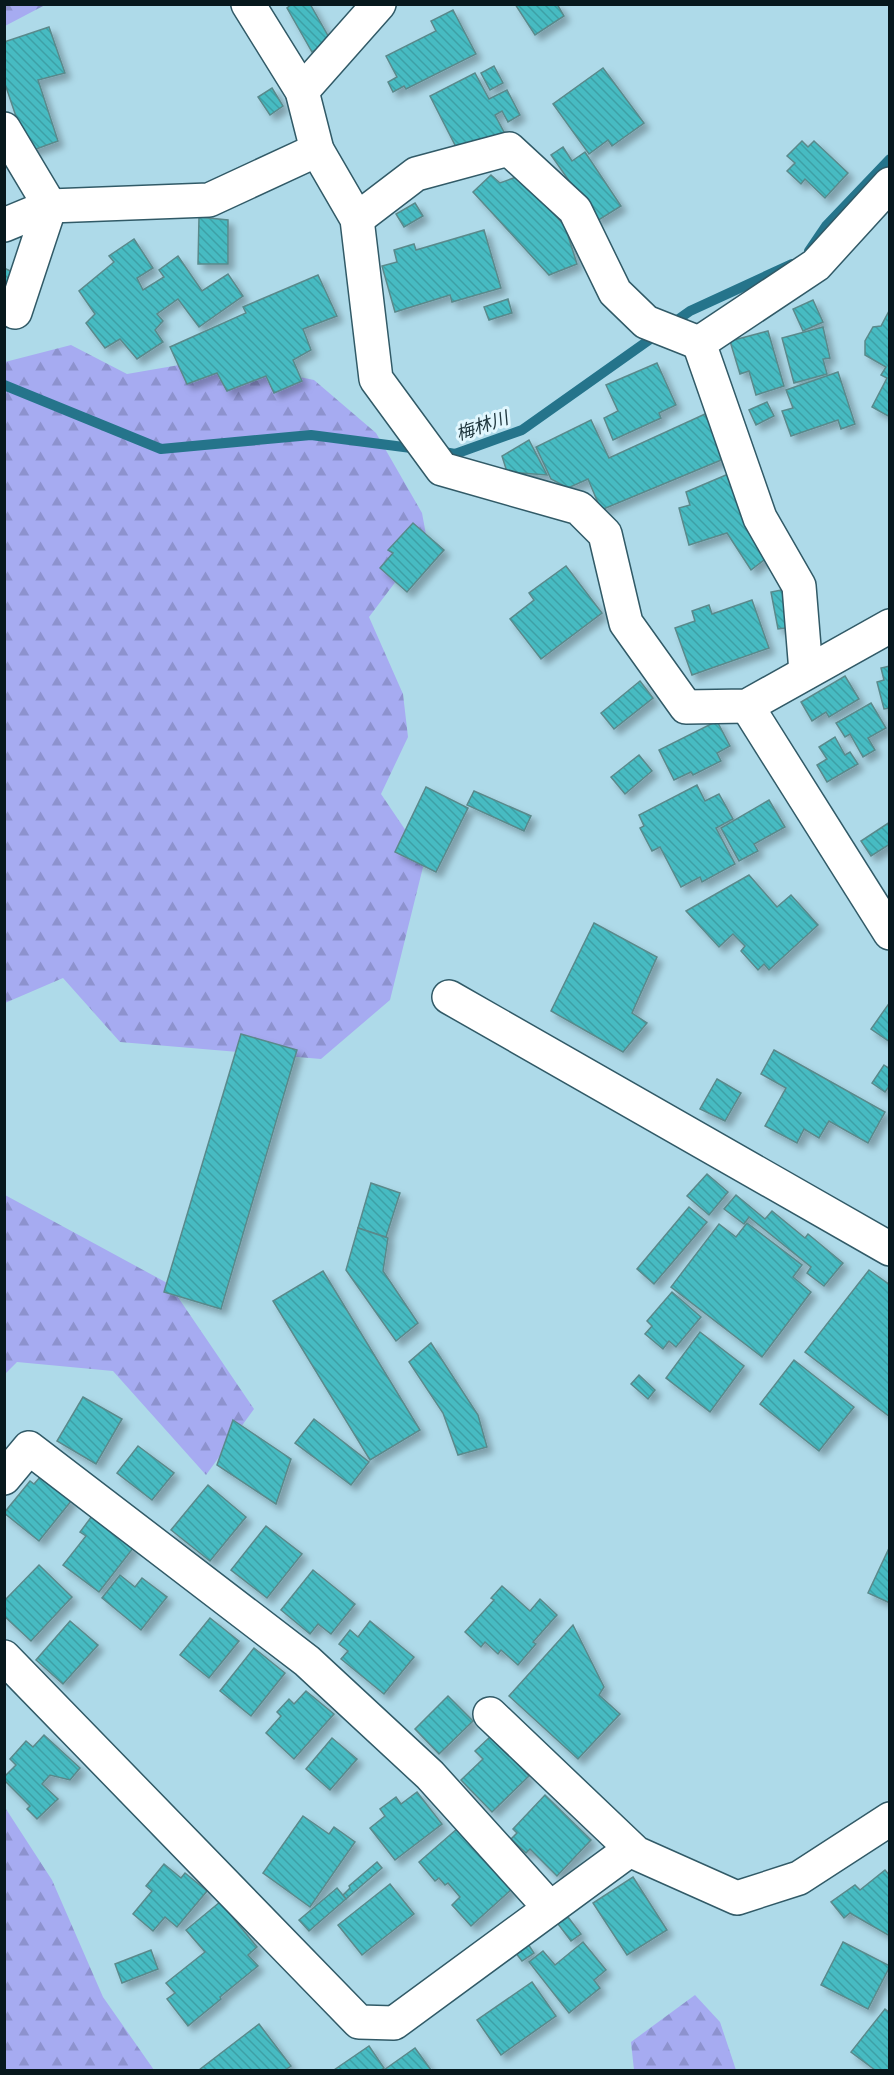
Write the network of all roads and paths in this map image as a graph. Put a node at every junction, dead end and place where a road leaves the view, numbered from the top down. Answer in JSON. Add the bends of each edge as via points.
{"nodes":[{"id":1,"x":248,"y":4,"type":"edge"},
{"id":2,"x":379,"y":4,"type":"edge"},
{"id":3,"x":302,"y":91,"type":"junction"},
{"id":4,"x":4,"y":129,"type":"edge"},
{"id":5,"x":317,"y":150,"type":"junction"},
{"id":6,"x":890,"y":184,"type":"edge"},
{"id":7,"x":50,"y":206,"type":"junction"},
{"id":8,"x":357,"y":219,"type":"junction"},
{"id":9,"x":4,"y":225,"type":"edge"},
{"id":10,"x":15,"y":312,"type":"dead end"},
{"id":11,"x":693,"y":341,"type":"junction"},
{"id":12,"x":890,"y":626,"type":"edge"},
{"id":13,"x":806,"y":672,"type":"junction"},
{"id":14,"x":747,"y":706,"type":"junction"},
{"id":15,"x":890,"y":933,"type":"edge"},
{"id":16,"x":449,"y":997,"type":"dead end"},
{"id":17,"x":890,"y":1249,"type":"edge"},
{"id":18,"x":4,"y":1478,"type":"edge"},
{"id":19,"x":4,"y":1657,"type":"edge"},
{"id":20,"x":490,"y":1714,"type":"dead end"},
{"id":21,"x":890,"y":1819,"type":"edge"},
{"id":22,"x":631,"y":1849,"type":"junction"},
{"id":23,"x":550,"y":1908,"type":"junction"}],
"edges":[{"from":1,"to":3,"type":"street"},
{"from":2,"to":3,"type":"street"},
{"from":3,"to":5,"type":"street"},
{"from":4,"to":7,"type":"street"},
{"from":5,"to":7,"type":"street","via":[[209,200]]},
{"from":5,"to":8,"type":"street"},
{"from":6,"to":11,"type":"street","via":[[816,265]]},
{"from":7,"to":9,"type":"street"},
{"from":7,"to":10,"type":"street"},
{"from":8,"to":11,"type":"street","via":[[416,174],[509,149],[575,210],[615,292],[646,322]]},
{"from":8,"to":14,"type":"street","via":[[376,379],[442,470],[579,508],[605,534],[626,623],[686,707]]},
{"from":11,"to":13,"type":"street","via":[[760,518],[799,586]]},
{"from":12,"to":13,"type":"street"},
{"from":13,"to":14,"type":"street"},
{"from":14,"to":15,"type":"street"},
{"from":16,"to":17,"type":"street"},
{"from":18,"to":23,"type":"street","via":[[29,1448],[307,1661],[430,1775]]},
{"from":19,"to":23,"type":"street","via":[[359,2022],[394,2023]]},
{"from":20,"to":22,"type":"street"},
{"from":21,"to":22,"type":"street","via":[[799,1878],[737,1898]]},
{"from":22,"to":23,"type":"street"}]}
